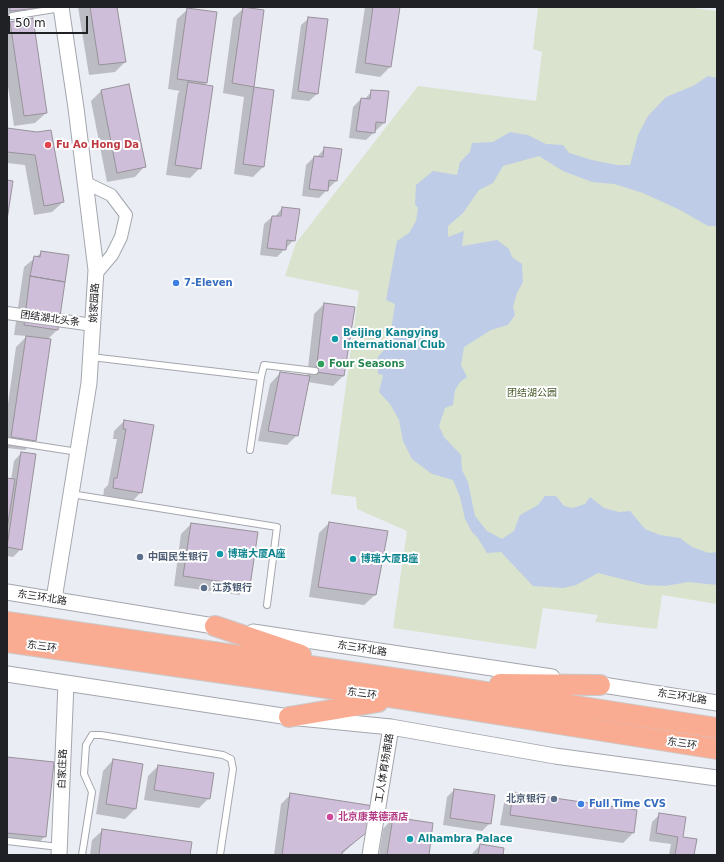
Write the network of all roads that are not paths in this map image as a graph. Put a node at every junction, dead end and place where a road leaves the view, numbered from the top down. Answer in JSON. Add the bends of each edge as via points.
{"nodes":[{"id":1,"x":61,"y":8,"type":"edge"},
{"id":2,"x":12,"y":16,"type":"dead end"},
{"id":3,"x":86,"y":183,"type":"junction"},
{"id":4,"x":96,"y":274,"type":"junction"},
{"id":5,"x":7,"y":313,"type":"edge"},
{"id":6,"x":93,"y":325,"type":"junction"},
{"id":7,"x":92,"y":357,"type":"junction"},
{"id":8,"x":315,"y":371,"type":"dead end"},
{"id":9,"x":261,"y":377,"type":"junction"},
{"id":10,"x":7,"y":441,"type":"edge"},
{"id":11,"x":250,"y":450,"type":"dead end"},
{"id":12,"x":78,"y":452,"type":"junction"},
{"id":13,"x":71,"y":494,"type":"junction"},
{"id":14,"x":7,"y":592,"type":"edge"},
{"id":15,"x":54,"y":599,"type":"junction"},
{"id":16,"x":267,"y":605,"type":"dead end"},
{"id":17,"x":7,"y":622,"type":"edge"},
{"id":18,"x":215,"y":626,"type":"junction"},
{"id":19,"x":7,"y":642,"type":"edge"},
{"id":20,"x":350,"y":672,"type":"junction"},
{"id":21,"x":7,"y":674,"type":"edge"},
{"id":22,"x":66,"y":683,"type":"junction"},
{"id":23,"x":434,"y":684,"type":"junction"},
{"id":24,"x":600,"y":685,"type":"junction"},
{"id":25,"x":396,"y":698,"type":"junction"},
{"id":26,"x":717,"y":703,"type":"edge"},
{"id":27,"x":289,"y":717,"type":"junction"},
{"id":28,"x":391,"y":728,"type":"junction"},
{"id":29,"x":717,"y":728,"type":"edge"},
{"id":30,"x":717,"y":749,"type":"edge"},
{"id":31,"x":717,"y":778,"type":"edge"},
{"id":32,"x":7,"y":840,"type":"edge"},
{"id":33,"x":60,"y":851,"type":"edge"},
{"id":34,"x":82,"y":855,"type":"edge"},
{"id":35,"x":220,"y":855,"type":"edge"},
{"id":36,"x":370,"y":855,"type":"edge"}],
"edges":[{"from":1,"to":2,"type":"lane"},
{"from":1,"to":3,"type":"street","name":"姚家园路"},
{"from":3,"to":4,"type":"street","name":"姚家园路"},
{"from":3,"to":4,"type":"street","via":[[111,195],[126,215],[121,237],[112,255]]},
{"from":4,"to":6,"type":"street","name":"姚家园路"},
{"from":5,"to":6,"type":"street","name":"团结湖北头条"},
{"from":6,"to":7,"type":"street","name":"姚家园路"},
{"from":7,"to":9,"type":"lane"},
{"from":7,"to":12,"type":"street","name":"姚家园路"},
{"from":8,"to":9,"type":"lane","via":[[264,365]]},
{"from":9,"to":11,"type":"lane"},
{"from":10,"to":12,"type":"lane"},
{"from":12,"to":13,"type":"street","name":"姚家园路"},
{"from":13,"to":15,"type":"street","name":"姚家园路"},
{"from":13,"to":16,"type":"lane","via":[[278,527]]},
{"from":14,"to":15,"type":"street","name":"东三环北路"},
{"from":15,"to":18,"type":"street","name":"东三环北路"},
{"from":17,"to":20,"type":"highway","name":"东三环"},
{"from":18,"to":20,"type":"highway"},
{"from":18,"to":24,"type":"street","name":"东三环北路"},
{"from":19,"to":25,"type":"highway","name":"东三环"},
{"from":20,"to":23,"type":"highway","name":"东三环"},
{"from":21,"to":22,"type":"street"},
{"from":22,"to":27,"type":"street"},
{"from":22,"to":33,"type":"street","name":"白家庄路"},
{"from":23,"to":24,"type":"highway"},
{"from":23,"to":29,"type":"highway","name":"东三环"},
{"from":24,"to":26,"type":"street","name":"东三环北路"},
{"from":25,"to":27,"type":"highway"},
{"from":25,"to":30,"type":"highway","name":"东三环"},
{"from":27,"to":28,"type":"street"},
{"from":28,"to":31,"type":"street","via":[[555,756]]},
{"from":28,"to":36,"type":"street","name":"工人体育场南路"},
{"from":32,"to":33,"type":"lane"},
{"from":34,"to":35,"type":"lane","via":[[92,792],[84,774],[86,745],[92,735],[101,735],[223,755],[231,759],[233,769]]}]}
